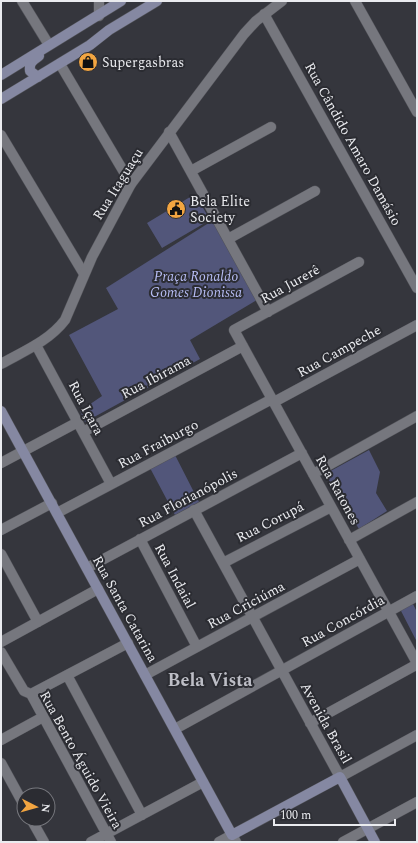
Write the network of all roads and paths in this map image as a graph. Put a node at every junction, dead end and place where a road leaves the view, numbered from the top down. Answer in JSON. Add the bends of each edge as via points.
{"nodes":[{"id":1,"x":22,"y":1,"type":"edge"},
{"id":2,"x":99,"y":1,"type":"edge"},
{"id":3,"x":121,"y":1,"type":"edge"},
{"id":4,"x":148,"y":1,"type":"edge"},
{"id":5,"x":156,"y":1,"type":"edge"},
{"id":6,"x":282,"y":1,"type":"edge"},
{"id":7,"x":355,"y":1,"type":"edge"},
{"id":8,"x":264,"y":14,"type":"junction"},
{"id":9,"x":99,"y":16,"type":"junction"},
{"id":10,"x":109,"y":30,"type":"junction"},
{"id":11,"x":66,"y":36,"type":"junction"},
{"id":12,"x":49,"y":46,"type":"junction"},
{"id":13,"x":60,"y":64,"type":"junction"},
{"id":14,"x":1,"y":75,"type":"edge"},
{"id":15,"x":38,"y":77,"type":"junction"},
{"id":16,"x":1,"y":100,"type":"edge"},
{"id":17,"x":417,"y":112,"type":"edge"},
{"id":18,"x":271,"y":127,"type":"dead end"},
{"id":19,"x":170,"y":132,"type":"junction"},
{"id":20,"x":1,"y":135,"type":"edge"},
{"id":21,"x":191,"y":171,"type":"junction"},
{"id":22,"x":131,"y":184,"type":"junction"},
{"id":23,"x":315,"y":191,"type":"dead end"},
{"id":24,"x":228,"y":239,"type":"junction"},
{"id":25,"x":358,"y":262,"type":"dead end"},
{"id":26,"x":84,"y":274,"type":"junction"},
{"id":27,"x":417,"y":288,"type":"edge"},
{"id":28,"x":268,"y":312,"type":"junction"},
{"id":29,"x":417,"y":324,"type":"edge"},
{"id":30,"x":234,"y":330,"type":"joint"},
{"id":31,"x":36,"y":345,"type":"junction"},
{"id":32,"x":243,"y":346,"type":"junction"},
{"id":33,"x":1,"y":364,"type":"edge"},
{"id":34,"x":273,"y":401,"type":"junction"},
{"id":35,"x":1,"y":411,"type":"edge"},
{"id":36,"x":417,"y":416,"type":"edge"},
{"id":37,"x":78,"y":422,"type":"junction"},
{"id":38,"x":83,"y":432,"type":"junction"},
{"id":39,"x":23,"y":451,"type":"junction"},
{"id":40,"x":302,"y":453,"type":"junction"},
{"id":41,"x":1,"y":463,"type":"edge"},
{"id":42,"x":313,"y":474,"type":"junction"},
{"id":43,"x":111,"y":484,"type":"junction"},
{"id":44,"x":417,"y":502,"type":"edge"},
{"id":45,"x":52,"y":503,"type":"junction"},
{"id":46,"x":331,"y":507,"type":"junction"},
{"id":47,"x":194,"y":510,"type":"junction"},
{"id":48,"x":57,"y":513,"type":"junction"},
{"id":49,"x":1,"y":530,"type":"edge"},
{"id":50,"x":140,"y":539,"type":"junction"},
{"id":51,"x":349,"y":540,"type":"junction"},
{"id":52,"x":1,"y":554,"type":"edge"},
{"id":53,"x":360,"y":559,"type":"junction"},
{"id":54,"x":223,"y":563,"type":"junction"},
{"id":55,"x":87,"y":568,"type":"junction"},
{"id":56,"x":98,"y":589,"type":"junction"},
{"id":57,"x":416,"y":598,"type":"edge"},
{"id":58,"x":389,"y":612,"type":"junction"},
{"id":59,"x":252,"y":617,"type":"junction"},
{"id":60,"x":38,"y":622,"type":"junction"},
{"id":61,"x":1,"y":642,"type":"edge"},
{"id":62,"x":128,"y":643,"type":"junction"},
{"id":63,"x":197,"y":647,"type":"junction"},
{"id":64,"x":1,"y":652,"type":"edge"},
{"id":65,"x":417,"y":665,"type":"edge"},
{"id":66,"x":282,"y":670,"type":"junction"},
{"id":67,"x":67,"y":675,"type":"junction"},
{"id":68,"x":145,"y":675,"type":"junction"},
{"id":69,"x":31,"y":694,"type":"junction"},
{"id":70,"x":43,"y":717,"type":"junction"},
{"id":71,"x":310,"y":723,"type":"junction"},
{"id":72,"x":175,"y":729,"type":"junction"},
{"id":73,"x":417,"y":735,"type":"edge"},
{"id":74,"x":1,"y":740,"type":"edge"},
{"id":75,"x":1,"y":764,"type":"edge"},
{"id":76,"x":340,"y":777,"type":"junction"},
{"id":77,"x":203,"y":782,"type":"junction"},
{"id":78,"x":16,"y":791,"type":"edge"},
{"id":79,"x":417,"y":802,"type":"edge"},
{"id":80,"x":142,"y":815,"type":"junction"},
{"id":81,"x":36,"y":827,"type":"edge"},
{"id":82,"x":368,"y":829,"type":"junction"},
{"id":83,"x":108,"y":838,"type":"edge"},
{"id":84,"x":234,"y":838,"type":"edge"},
{"id":85,"x":44,"y":842,"type":"edge"},
{"id":86,"x":92,"y":842,"type":"edge"},
{"id":87,"x":219,"y":842,"type":"edge"},
{"id":88,"x":343,"y":842,"type":"edge"},
{"id":89,"x":375,"y":842,"type":"edge"}],
"edges":[{"from":1,"to":12,"type":"street"},
{"from":2,"to":9,"type":"street"},
{"from":3,"to":9,"type":"main road"},
{"from":4,"to":10,"type":"main road","via":[[123,15]]},
{"from":5,"to":10,"type":"main road"},
{"from":6,"to":8,"type":"street","name":"Rua Itaguaçu"},
{"from":7,"to":17,"type":"street"},
{"from":8,"to":19,"type":"street","name":"Rua Itaguaçu","via":[[244,34]]},
{"from":8,"to":27,"type":"street","name":"Rua Cândido Amaro Damásio"},
{"from":9,"to":11,"type":"main road"},
{"from":10,"to":13,"type":"main road"},
{"from":11,"to":12,"type":"main road"},
{"from":11,"to":15,"type":"main road","via":[[54,48],[32,61],[30,71]]},
{"from":12,"to":14,"type":"main road"},
{"from":13,"to":15,"type":"main road"},
{"from":13,"to":22,"type":"street"},
{"from":15,"to":16,"type":"main road"},
{"from":18,"to":21,"type":"street"},
{"from":19,"to":21,"type":"street"},
{"from":19,"to":22,"type":"street","name":"Rua Itaguaçu"},
{"from":20,"to":26,"type":"street"},
{"from":21,"to":24,"type":"street"},
{"from":22,"to":26,"type":"street","name":"Rua Itaguaçu","via":[[100,239]]},
{"from":23,"to":24,"type":"street"},
{"from":24,"to":28,"type":"street"},
{"from":25,"to":28,"type":"street","name":"Rua Jurerê"},
{"from":26,"to":31,"type":"street","name":"Rua Itaguaçu","via":[[66,320],[54,333]]},
{"from":28,"to":30,"type":"street","name":"Rua Jurerê"},
{"from":29,"to":34,"type":"street","name":"Rua Campeche"},
{"from":30,"to":32,"type":"street","name":"Rua Ratones"},
{"from":31,"to":33,"type":"street","name":"Rua Itaguaçu"},
{"from":31,"to":37,"type":"street","name":"Rua Içara"},
{"from":32,"to":34,"type":"street","name":"Rua Ratones"},
{"from":32,"to":38,"type":"street","name":"Rua Ibirama"},
{"from":34,"to":40,"type":"street","name":"Rua Ratones"},
{"from":34,"to":43,"type":"street","name":"Rua Fraiburgo"},
{"from":35,"to":39,"type":"main road","name":"Rua Santa Catarina"},
{"from":36,"to":42,"type":"street"},
{"from":37,"to":38,"type":"street","name":"Rua Içara"},
{"from":37,"to":39,"type":"street"},
{"from":38,"to":43,"type":"street","name":"Rua Içara"},
{"from":39,"to":41,"type":"street"},
{"from":39,"to":45,"type":"main road","name":"Rua Santa Catarina"},
{"from":40,"to":42,"type":"street","name":"Rua Ratones"},
{"from":40,"to":47,"type":"street","name":"Rua Florianópolis"},
{"from":42,"to":46,"type":"street","name":"Rua Ratones"},
{"from":43,"to":48,"type":"street","name":"Rua Fraiburgo"},
{"from":44,"to":51,"type":"street"},
{"from":45,"to":48,"type":"main road","name":"Rua Santa Catarina"},
{"from":45,"to":49,"type":"street"},
{"from":46,"to":51,"type":"street","name":"Rua Ratones"},
{"from":46,"to":54,"type":"street","name":"Rua Corupá"},
{"from":47,"to":50,"type":"street","name":"Rua Florianópolis"},
{"from":47,"to":54,"type":"street","name":"Avenida Brasil"},
{"from":48,"to":55,"type":"main road","name":"Rua Santa Catarina"},
{"from":50,"to":55,"type":"street","name":"Rua Florianópolis"},
{"from":50,"to":63,"type":"street","name":"Rua Indaial"},
{"from":51,"to":53,"type":"street","name":"Rua Ratones"},
{"from":52,"to":60,"type":"street"},
{"from":53,"to":58,"type":"street","name":"Rua Ratones"},
{"from":53,"to":59,"type":"street","name":"Rua Criciúma"},
{"from":54,"to":59,"type":"street","name":"Avenida Brasil"},
{"from":55,"to":56,"type":"main road","name":"Rua Santa Catarina"},
{"from":56,"to":60,"type":"street"},
{"from":56,"to":62,"type":"main road","name":"Rua Santa Catarina"},
{"from":57,"to":58,"type":"street","name":"Rua Concórdia"},
{"from":58,"to":65,"type":"street","name":"Rua Ratones"},
{"from":58,"to":66,"type":"street","name":"Rua Concórdia"},
{"from":59,"to":63,"type":"street","name":"Rua Criciúma"},
{"from":59,"to":66,"type":"street","name":"Avenida Brasil"},
{"from":60,"to":61,"type":"street"},
{"from":62,"to":67,"type":"street"},
{"from":62,"to":68,"type":"main road","name":"Rua Santa Catarina"},
{"from":63,"to":68,"type":"street","name":"Rua Criciúma"},
{"from":64,"to":69,"type":"street","name":"Rua Bento Águido Vieira","via":[[24,691]]},
{"from":65,"to":71,"type":"street"},
{"from":66,"to":71,"type":"street","name":"Avenida Brasil"},
{"from":66,"to":72,"type":"street","name":"Rua Concórdia"},
{"from":67,"to":69,"type":"street"},
{"from":67,"to":80,"type":"street"},
{"from":68,"to":72,"type":"main road","name":"Rua Santa Catarina"},
{"from":69,"to":70,"type":"street","name":"Rua Bento Águido Vieira"},
{"from":70,"to":74,"type":"street"},
{"from":70,"to":83,"type":"street","name":"Rua Bento Águido Vieira"},
{"from":71,"to":76,"type":"street","name":"Avenida Brasil"},
{"from":72,"to":77,"type":"main road","name":"Rua Santa Catarina"},
{"from":73,"to":76,"type":"street"},
{"from":75,"to":78,"type":"street"},
{"from":76,"to":82,"type":"main road","name":"Avenida Brasil"},
{"from":76,"to":84,"type":"main road"},
{"from":77,"to":80,"type":"street"},
{"from":77,"to":84,"type":"main road","name":"Rua Santa Catarina"},
{"from":79,"to":82,"type":"street"},
{"from":80,"to":83,"type":"street"},
{"from":81,"to":85,"type":"street"},
{"from":82,"to":88,"type":"street"},
{"from":82,"to":89,"type":"main road","name":"Avenida Brasil"},
{"from":83,"to":86,"type":"street"},
{"from":84,"to":87,"type":"street"}]}
